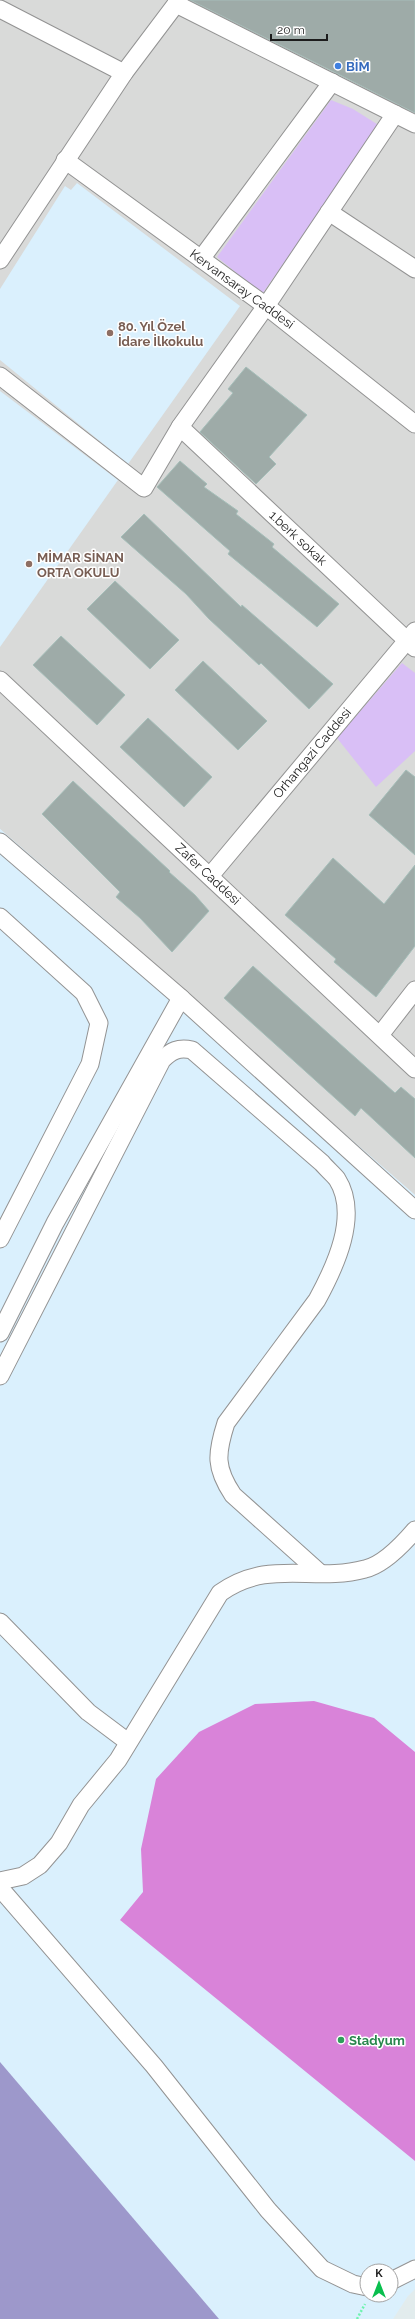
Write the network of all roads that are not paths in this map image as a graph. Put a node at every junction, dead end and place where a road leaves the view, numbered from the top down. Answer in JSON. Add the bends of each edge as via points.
{"nodes":[{"id":1,"x":177,"y":2,"type":"edge"},
{"id":2,"x":1,"y":12,"type":"edge"},
{"id":3,"x":124,"y":73,"type":"junction"},
{"id":4,"x":332,"y":82,"type":"junction"},
{"id":5,"x":395,"y":114,"type":"junction"},
{"id":6,"x":415,"y":124,"type":"edge"},
{"id":7,"x":65,"y":160,"type":"junction"},
{"id":8,"x":329,"y":212,"type":"junction"},
{"id":9,"x":201,"y":259,"type":"junction"},
{"id":10,"x":0,"y":260,"type":"edge"},
{"id":11,"x":415,"y":269,"type":"edge"},
{"id":12,"x":266,"y":306,"type":"junction"},
{"id":13,"x":0,"y":376,"type":"edge"},
{"id":14,"x":415,"y":424,"type":"edge"},
{"id":15,"x":180,"y":427,"type":"junction"},
{"id":16,"x":412,"y":640,"type":"edge"},
{"id":17,"x":0,"y":680,"type":"edge"},
{"id":18,"x":0,"y":842,"type":"edge"},
{"id":19,"x":210,"y":876,"type":"junction"},
{"id":20,"x":0,"y":917,"type":"edge"},
{"id":21,"x":415,"y":990,"type":"edge"},
{"id":22,"x":181,"y":998,"type":"junction"},
{"id":23,"x":380,"y":1036,"type":"junction"},
{"id":24,"x":415,"y":1069,"type":"edge"},
{"id":25,"x":415,"y":1210,"type":"edge"},
{"id":26,"x":0,"y":1239,"type":"edge"},
{"id":27,"x":0,"y":1333,"type":"edge"},
{"id":28,"x":0,"y":1376,"type":"edge"},
{"id":29,"x":415,"y":1530,"type":"edge"},
{"id":30,"x":320,"y":1573,"type":"junction"},
{"id":31,"x":0,"y":1622,"type":"edge"},
{"id":32,"x":128,"y":1742,"type":"junction"},
{"id":33,"x":0,"y":1882,"type":"edge"},
{"id":34,"x":0,"y":1888,"type":"edge"},
{"id":35,"x":415,"y":2269,"type":"edge"},
{"id":36,"x":399,"y":2277,"type":"edge"},
{"id":37,"x":359,"y":2288,"type":"edge"}],
"edges":[{"from":1,"to":3,"type":"street"},
{"from":1,"to":4,"type":"street"},
{"from":2,"to":3,"type":"street"},
{"from":3,"to":7,"type":"street"},
{"from":4,"to":5,"type":"street"},
{"from":4,"to":9,"type":"street"},
{"from":5,"to":6,"type":"street"},
{"from":5,"to":8,"type":"street"},
{"from":7,"to":9,"type":"street","name":"Kervansaray Caddesi"},
{"from":7,"to":10,"type":"street"},
{"from":8,"to":11,"type":"street"},
{"from":8,"to":12,"type":"street"},
{"from":9,"to":12,"type":"street","name":"Kervansaray Caddesi"},
{"from":12,"to":14,"type":"street","name":"Kervansaray Caddesi"},
{"from":12,"to":15,"type":"street"},
{"from":13,"to":15,"type":"street","via":[[144,488]]},
{"from":15,"to":16,"type":"street","name":"1.berk sokak"},
{"from":16,"to":19,"type":"street","name":"Orhangazi Caddesi"},
{"from":17,"to":19,"type":"street","name":"Zafer Caddesi"},
{"from":18,"to":22,"type":"street"},
{"from":19,"to":23,"type":"street","name":"Zafer Caddesi"},
{"from":20,"to":26,"type":"street","via":[[84,993],[99,1023],[90,1064]]},
{"from":21,"to":23,"type":"street"},
{"from":22,"to":25,"type":"street"},
{"from":22,"to":27,"type":"street","via":[[55,1223]]},
{"from":23,"to":24,"type":"street","name":"Zafer Caddesi"},
{"from":28,"to":30,"type":"street","via":[[162,1060],[176,1049],[192,1050],[322,1163],[337,1180],[345,1202],[345,1226],[329,1278],[317,1300],[226,1423],[218,1464],[223,1480],[233,1495]]},
{"from":29,"to":30,"type":"street","via":[[378,1563],[365,1569]]},
{"from":30,"to":32,"type":"street","via":[[253,1576],[235,1582],[220,1593]]},
{"from":31,"to":32,"type":"street","via":[[88,1712]]},
{"from":32,"to":33,"type":"street","via":[[118,1760],[81,1805],[59,1843],[40,1865],[23,1876]]},
{"from":34,"to":37,"type":"street","via":[[154,2066],[268,2210],[322,2269]]},
{"from":35,"to":36,"type":"street"}]}
